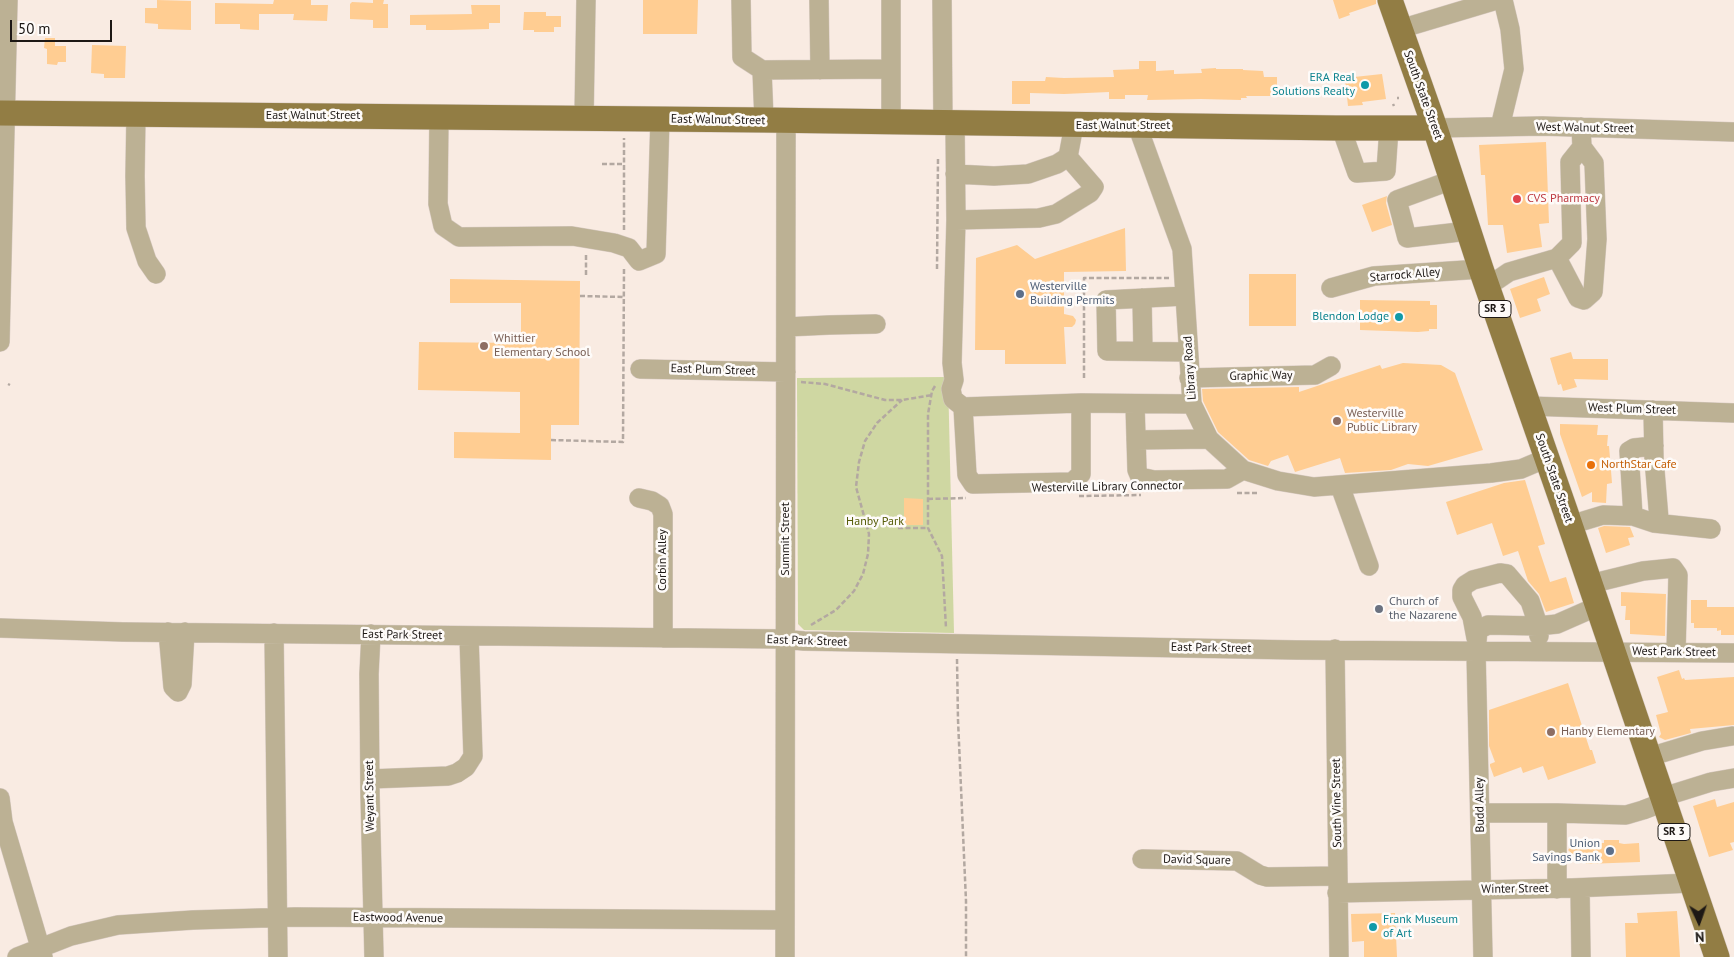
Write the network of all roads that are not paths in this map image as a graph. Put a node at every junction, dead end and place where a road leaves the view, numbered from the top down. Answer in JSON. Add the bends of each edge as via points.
{"nodes":[{"id":1,"x":8,"y":0,"type":"edge"},
{"id":2,"x":586,"y":0,"type":"edge"},
{"id":3,"x":741,"y":0,"type":"edge"},
{"id":4,"x":820,"y":0,"type":"edge"},
{"id":5,"x":891,"y":0,"type":"edge"},
{"id":6,"x":942,"y":0,"type":"edge"},
{"id":7,"x":1390,"y":0,"type":"edge"},
{"id":8,"x":1497,"y":0,"type":"edge"},
{"id":9,"x":1503,"y":0,"type":"edge"},
{"id":10,"x":1400,"y":29,"type":"junction"},
{"id":11,"x":762,"y":70,"type":"junction"},
{"id":12,"x":820,"y":70,"type":"junction"},
{"id":13,"x":890,"y":70,"type":"junction"},
{"id":14,"x":3,"y":113,"type":"edge"},
{"id":15,"x":1392,"y":113,"type":"junction"},
{"id":16,"x":136,"y":114,"type":"junction"},
{"id":17,"x":439,"y":117,"type":"junction"},
{"id":18,"x":584,"y":118,"type":"junction"},
{"id":19,"x":660,"y":119,"type":"junction"},
{"id":20,"x":775,"y":121,"type":"junction"},
{"id":21,"x":891,"y":123,"type":"junction"},
{"id":22,"x":949,"y":124,"type":"junction"},
{"id":23,"x":1074,"y":125,"type":"junction"},
{"id":24,"x":1137,"y":125,"type":"junction"},
{"id":25,"x":1500,"y":127,"type":"junction"},
{"id":26,"x":1581,"y":127,"type":"junction"},
{"id":27,"x":1340,"y":128,"type":"junction"},
{"id":28,"x":1435,"y":128,"type":"junction"},
{"id":29,"x":1734,"y":132,"type":"edge"},
{"id":30,"x":1582,"y":147,"type":"junction"},
{"id":31,"x":1068,"y":157,"type":"junction"},
{"id":32,"x":1386,"y":171,"type":"junction"},
{"id":33,"x":955,"y":174,"type":"junction"},
{"id":34,"x":1452,"y":180,"type":"junction"},
{"id":35,"x":1397,"y":200,"type":"junction"},
{"id":36,"x":956,"y":220,"type":"junction"},
{"id":37,"x":1468,"y":231,"type":"junction"},
{"id":38,"x":1557,"y":258,"type":"junction"},
{"id":39,"x":156,"y":274,"type":"dead end"},
{"id":40,"x":1484,"y":278,"type":"junction"},
{"id":41,"x":1331,"y":288,"type":"dead end"},
{"id":42,"x":1185,"y":296,"type":"junction"},
{"id":43,"x":1142,"y":298,"type":"junction"},
{"id":44,"x":876,"y":324,"type":"dead end"},
{"id":45,"x":786,"y":328,"type":"junction"},
{"id":46,"x":0,"y":342,"type":"edge"},
{"id":47,"x":1142,"y":351,"type":"junction"},
{"id":48,"x":1188,"y":352,"type":"junction"},
{"id":49,"x":1331,"y":366,"type":"dead end"},
{"id":50,"x":640,"y":369,"type":"dead end"},
{"id":51,"x":792,"y":377,"type":"junction"},
{"id":52,"x":1189,"y":378,"type":"junction"},
{"id":53,"x":1081,"y":403,"type":"junction"},
{"id":54,"x":1192,"y":404,"type":"junction"},
{"id":55,"x":1135,"y":405,"type":"junction"},
{"id":56,"x":1529,"y":406,"type":"junction"},
{"id":57,"x":963,"y":407,"type":"junction"},
{"id":58,"x":1653,"y":410,"type":"junction"},
{"id":59,"x":1734,"y":413,"type":"edge"},
{"id":60,"x":1208,"y":439,"type":"junction"},
{"id":61,"x":1136,"y":440,"type":"junction"},
{"id":62,"x":1654,"y":446,"type":"junction"},
{"id":63,"x":1547,"y":458,"type":"junction"},
{"id":64,"x":1243,"y":470,"type":"junction"},
{"id":65,"x":1340,"y":486,"type":"junction"},
{"id":66,"x":639,"y":498,"type":"dead end"},
{"id":67,"x":1633,"y":516,"type":"junction"},
{"id":68,"x":1654,"y":522,"type":"junction"},
{"id":69,"x":1570,"y":525,"type":"junction"},
{"id":70,"x":1711,"y":529,"type":"dead end"},
{"id":71,"x":1369,"y":566,"type":"dead end"},
{"id":72,"x":1594,"y":595,"type":"junction"},
{"id":73,"x":1538,"y":626,"type":"junction"},
{"id":74,"x":0,"y":628,"type":"edge"},
{"id":75,"x":274,"y":633,"type":"junction"},
{"id":76,"x":371,"y":634,"type":"junction"},
{"id":77,"x":469,"y":636,"type":"junction"},
{"id":78,"x":663,"y":638,"type":"junction"},
{"id":79,"x":786,"y":640,"type":"junction"},
{"id":80,"x":1476,"y":645,"type":"junction"},
{"id":81,"x":1335,"y":649,"type":"junction"},
{"id":82,"x":1613,"y":651,"type":"junction"},
{"id":83,"x":1541,"y":652,"type":"junction"},
{"id":84,"x":1676,"y":652,"type":"junction"},
{"id":85,"x":1734,"y":653,"type":"edge"},
{"id":86,"x":1732,"y":736,"type":"dead end"},
{"id":87,"x":1649,"y":757,"type":"junction"},
{"id":88,"x":1734,"y":778,"type":"edge"},
{"id":89,"x":370,"y":779,"type":"junction"},
{"id":90,"x":0,"y":798,"type":"edge"},
{"id":91,"x":1664,"y":800,"type":"junction"},
{"id":92,"x":1481,"y":813,"type":"junction"},
{"id":93,"x":1557,"y":813,"type":"junction"},
{"id":94,"x":2,"y":822,"type":"edge"},
{"id":95,"x":1142,"y":859,"type":"dead end"},
{"id":96,"x":1338,"y":884,"type":"junction"},
{"id":97,"x":1692,"y":884,"type":"junction"},
{"id":98,"x":1580,"y":888,"type":"junction"},
{"id":99,"x":1557,"y":889,"type":"junction"},
{"id":100,"x":1481,"y":890,"type":"junction"},
{"id":101,"x":278,"y":918,"type":"junction"},
{"id":102,"x":374,"y":918,"type":"junction"},
{"id":103,"x":785,"y":920,"type":"junction"},
{"id":104,"x":42,"y":952,"type":"edge"},
{"id":105,"x":16,"y":957,"type":"edge"},
{"id":106,"x":278,"y":957,"type":"edge"},
{"id":107,"x":374,"y":957,"type":"edge"},
{"id":108,"x":785,"y":957,"type":"edge"},
{"id":109,"x":1339,"y":957,"type":"edge"},
{"id":110,"x":1483,"y":957,"type":"edge"},
{"id":111,"x":1581,"y":957,"type":"edge"},
{"id":112,"x":1717,"y":957,"type":"edge"}],
"edges":[{"from":1,"to":14,"type":"street"},
{"from":2,"to":18,"type":"street"},
{"from":3,"to":11,"type":"street","via":[[742,57]]},
{"from":4,"to":12,"type":"street"},
{"from":5,"to":13,"type":"street"},
{"from":6,"to":22,"type":"street"},
{"from":7,"to":10,"type":"main road","name":"South State Street","number":"SR 3"},
{"from":8,"to":10,"type":"street"},
{"from":9,"to":25,"type":"street","via":[[1514,68]]},
{"from":10,"to":28,"type":"main road","name":"South State Street","number":"SR 3"},
{"from":11,"to":12,"type":"street"},
{"from":11,"to":20,"type":"street","name":"Summit Street"},
{"from":12,"to":13,"type":"street"},
{"from":13,"to":21,"type":"street"},
{"from":14,"to":16,"type":"main road","name":"East Walnut Street"},
{"from":14,"to":46,"type":"street"},
{"from":15,"to":27,"type":"main road","name":"East Walnut Street"},
{"from":15,"to":28,"type":"main road","name":"East Walnut Street"},
{"from":15,"to":32,"type":"street"},
{"from":16,"to":17,"type":"main road","name":"East Walnut Street"},
{"from":16,"to":39,"type":"street","via":[[136,228],[147,261]]},
{"from":17,"to":18,"type":"main road","name":"East Walnut Street"},
{"from":17,"to":19,"type":"street","via":[[438,204],[443,226],[459,237],[572,236],[614,243],[629,248],[632,261],[656,254]]},
{"from":18,"to":19,"type":"main road","name":"East Walnut Street"},
{"from":19,"to":20,"type":"main road","name":"East Walnut Street"},
{"from":20,"to":21,"type":"main road","name":"East Walnut Street"},
{"from":20,"to":45,"type":"street","name":"Summit Street"},
{"from":21,"to":22,"type":"main road","name":"East Walnut Street"},
{"from":22,"to":23,"type":"main road","name":"East Walnut Street"},
{"from":22,"to":33,"type":"street"},
{"from":23,"to":24,"type":"main road","name":"East Walnut Street"},
{"from":23,"to":31,"type":"street"},
{"from":24,"to":27,"type":"main road","name":"East Walnut Street"},
{"from":24,"to":42,"type":"street","name":"Library Road","via":[[1182,249]]},
{"from":25,"to":26,"type":"street","name":"West Walnut Street"},
{"from":25,"to":28,"type":"street","name":"West Walnut Street"},
{"from":26,"to":29,"type":"street","name":"West Walnut Street"},
{"from":26,"to":30,"type":"street"},
{"from":27,"to":32,"type":"street","via":[[1357,173]]},
{"from":28,"to":34,"type":"main road","name":"South State Street","number":"SR 3"},
{"from":30,"to":38,"type":"street","via":[[1570,162],[1572,243]]},
{"from":30,"to":38,"type":"street","via":[[1594,163],[1597,239],[1593,292],[1584,300],[1578,298]]},
{"from":31,"to":33,"type":"street","via":[[1028,174]]},
{"from":31,"to":36,"type":"street","via":[[1094,187],[1090,193],[1056,214],[1039,218]]},
{"from":32,"to":35,"type":"street"},
{"from":33,"to":36,"type":"street"},
{"from":34,"to":35,"type":"street"},
{"from":34,"to":37,"type":"main road","name":"South State Street","number":"SR 3"},
{"from":35,"to":37,"type":"street","via":[[1407,238]]},
{"from":36,"to":57,"type":"street","via":[[952,389],[953,399]]},
{"from":37,"to":40,"type":"main road","name":"South State Street","number":"SR 3"},
{"from":38,"to":40,"type":"street"},
{"from":40,"to":41,"type":"street","name":"Starrock Alley","via":[[1374,276]]},
{"from":40,"to":56,"type":"main road","name":"South State Street","number":"SR 3"},
{"from":42,"to":43,"type":"street"},
{"from":42,"to":48,"type":"street","name":"Library Road"},
{"from":43,"to":47,"type":"street"},
{"from":43,"to":47,"type":"street","via":[[1106,300],[1107,350]]},
{"from":44,"to":45,"type":"street"},
{"from":45,"to":51,"type":"street","name":"Summit Street"},
{"from":47,"to":48,"type":"street"},
{"from":48,"to":52,"type":"street","name":"Library Road"},
{"from":49,"to":52,"type":"street","name":"Graphic Way","via":[[1315,375]]},
{"from":50,"to":51,"type":"street","name":"East Plum Street"},
{"from":51,"to":79,"type":"street","name":"Summit Street"},
{"from":52,"to":54,"type":"street","name":"Library Road"},
{"from":53,"to":55,"type":"street"},
{"from":53,"to":57,"type":"street"},
{"from":53,"to":57,"type":"street","via":[[1081,474],[1072,482],[973,484],[968,475]]},
{"from":54,"to":55,"type":"street"},
{"from":54,"to":60,"type":"street","name":"Library Road"},
{"from":55,"to":61,"type":"street"},
{"from":56,"to":58,"type":"street","name":"West Plum Street"},
{"from":56,"to":63,"type":"main road","name":"South State Street","number":"SR 3"},
{"from":58,"to":59,"type":"street","name":"West Plum Street"},
{"from":58,"to":62,"type":"street"},
{"from":60,"to":61,"type":"street"},
{"from":60,"to":64,"type":"street","name":"Library Road"},
{"from":61,"to":64,"type":"street","via":[[1136,470],[1140,477],[1154,480],[1227,479]]},
{"from":62,"to":67,"type":"street","via":[[1630,451]]},
{"from":62,"to":68,"type":"street","via":[[1659,519]]},
{"from":63,"to":65,"type":"street","name":"Library Road","via":[[1521,469]]},
{"from":63,"to":69,"type":"main road","name":"South State Street","number":"SR 3"},
{"from":64,"to":65,"type":"street","name":"Library Road","via":[[1314,487]]},
{"from":65,"to":71,"type":"street"},
{"from":66,"to":78,"type":"street","name":"Corbin Alley","via":[[660,506],[663,514]]},
{"from":67,"to":68,"type":"street"},
{"from":67,"to":69,"type":"street","via":[[1603,515]]},
{"from":68,"to":70,"type":"street"},
{"from":69,"to":72,"type":"main road","name":"South State Street","number":"SR 3"},
{"from":72,"to":73,"type":"street","via":[[1557,624]]},
{"from":72,"to":82,"type":"main road","name":"South State Street","number":"SR 3"},
{"from":72,"to":84,"type":"street","via":[[1643,571],[1673,568],[1678,575]]},
{"from":73,"to":80,"type":"street","via":[[1488,625],[1478,630]]},
{"from":73,"to":80,"type":"street","name":"Budd Alley","via":[[1530,601],[1507,574],[1473,580],[1465,585],[1462,597],[1472,617]]},
{"from":73,"to":83,"type":"street"},
{"from":74,"to":75,"type":"street","name":"East Park Street"},
{"from":75,"to":76,"type":"street","name":"East Park Street"},
{"from":75,"to":101,"type":"street"},
{"from":76,"to":77,"type":"street","name":"East Park Street"},
{"from":76,"to":89,"type":"street","name":"Weyant Street"},
{"from":77,"to":78,"type":"street","name":"East Park Street"},
{"from":77,"to":89,"type":"street","via":[[473,756],[466,767],[448,776]]},
{"from":78,"to":79,"type":"street","name":"East Park Street"},
{"from":79,"to":81,"type":"street","name":"East Park Street"},
{"from":79,"to":103,"type":"street","name":"Summit Street"},
{"from":80,"to":81,"type":"street","name":"East Park Street"},
{"from":80,"to":83,"type":"street","name":"East Park Street"},
{"from":80,"to":92,"type":"street","name":"Budd Alley"},
{"from":81,"to":96,"type":"street","name":"South Vine Street"},
{"from":82,"to":83,"type":"street","name":"East Park Street"},
{"from":82,"to":84,"type":"street","name":"West Park Street"},
{"from":82,"to":87,"type":"main road","name":"South State Street","number":"SR 3"},
{"from":84,"to":85,"type":"street","name":"West Park Street"},
{"from":86,"to":87,"type":"street","via":[[1702,741]]},
{"from":87,"to":91,"type":"main road","name":"South State Street","number":"SR 3"},
{"from":88,"to":91,"type":"street","via":[[1711,782]]},
{"from":89,"to":102,"type":"street","name":"Weyant Street"},
{"from":90,"to":94,"type":"street"},
{"from":91,"to":93,"type":"street","via":[[1626,815]]},
{"from":91,"to":97,"type":"main road","name":"South State Street","number":"SR 3"},
{"from":92,"to":93,"type":"street"},
{"from":92,"to":100,"type":"street","name":"Budd Alley"},
{"from":93,"to":99,"type":"street"},
{"from":94,"to":104,"type":"street"},
{"from":95,"to":96,"type":"street","name":"David Square","via":[[1237,861],[1267,877]]},
{"from":96,"to":100,"type":"street","name":"Winter Street"},
{"from":96,"to":109,"type":"street","name":"South Vine Street"},
{"from":97,"to":98,"type":"street","name":"Winter Street"},
{"from":97,"to":112,"type":"main road","name":"South State Street","number":"SR 3"},
{"from":98,"to":99,"type":"street","name":"Winter Street"},
{"from":98,"to":111,"type":"street"},
{"from":99,"to":100,"type":"street","name":"Winter Street"},
{"from":100,"to":110,"type":"street","name":"Budd Alley"},
{"from":101,"to":102,"type":"street","name":"Eastwood Avenue"},
{"from":101,"to":104,"type":"street","name":"Eastwood Avenue","via":[[118,925],[71,936]]},
{"from":101,"to":106,"type":"street"},
{"from":102,"to":103,"type":"street","name":"Eastwood Avenue"},
{"from":102,"to":107,"type":"street","name":"Weyant Street"},
{"from":103,"to":108,"type":"street","name":"Summit Street"},
{"from":104,"to":105,"type":"street","name":"Eastwood Avenue"}]}
